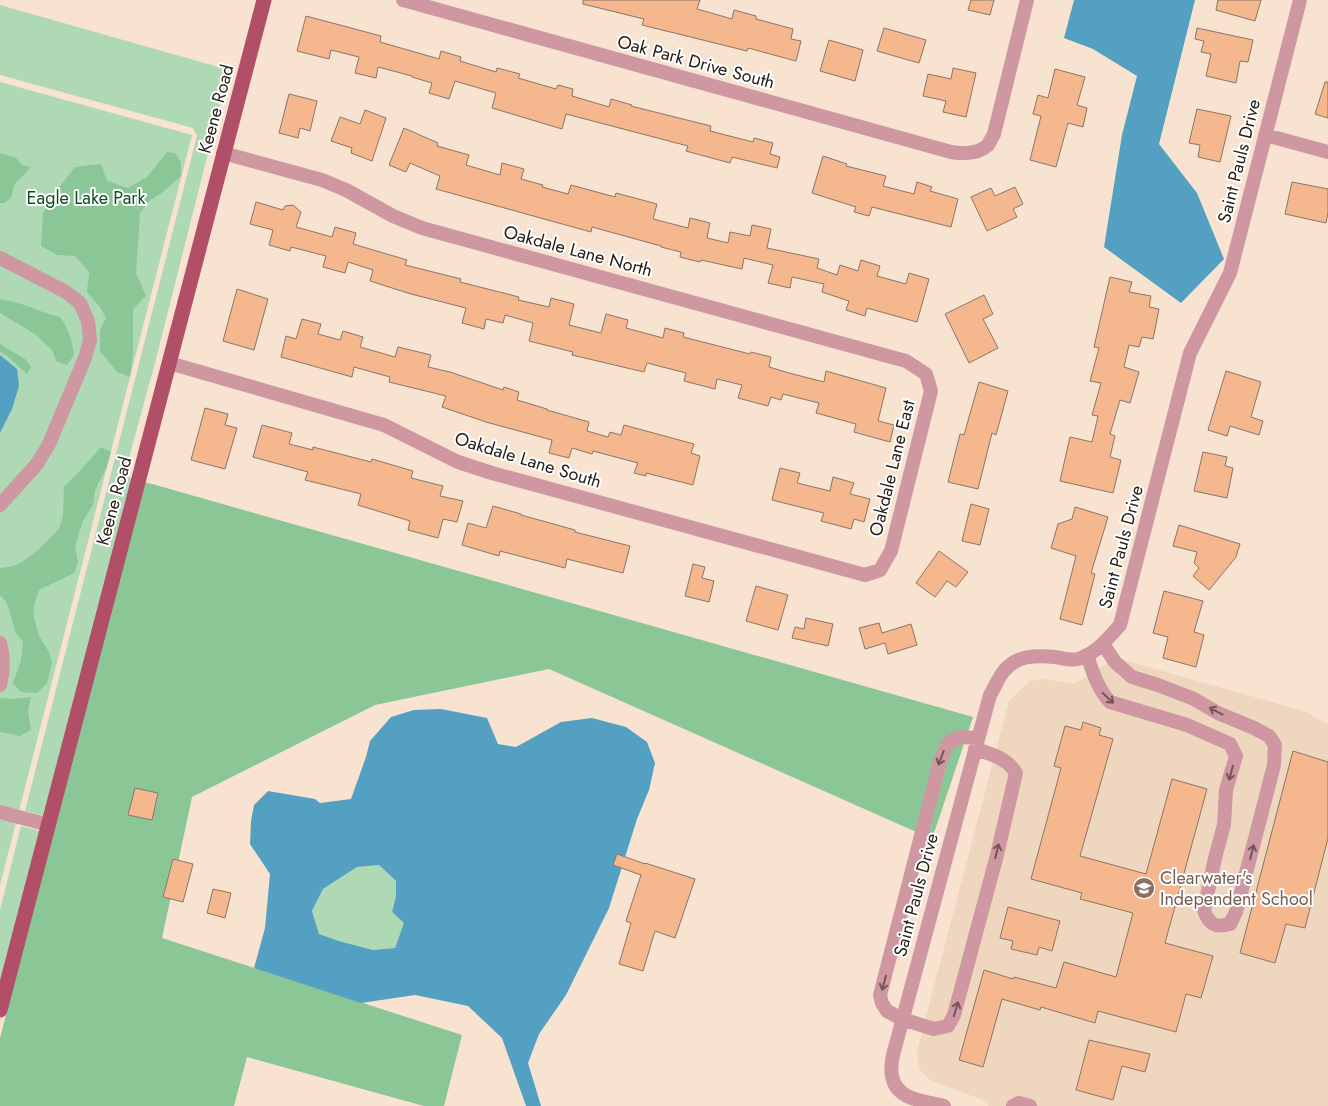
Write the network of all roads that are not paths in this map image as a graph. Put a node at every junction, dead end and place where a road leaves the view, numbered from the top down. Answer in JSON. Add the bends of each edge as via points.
{"nodes":[{"id":1,"x":264,"y":0,"type":"edge"},
{"id":2,"x":403,"y":0,"type":"edge"},
{"id":3,"x":1027,"y":0,"type":"edge"},
{"id":4,"x":1300,"y":0,"type":"edge"},
{"id":5,"x":1265,"y":136,"type":"junction"},
{"id":6,"x":1328,"y":152,"type":"edge"},
{"id":7,"x":223,"y":153,"type":"junction"},
{"id":8,"x":0,"y":258,"type":"edge"},
{"id":9,"x":169,"y":364,"type":"junction"},
{"id":10,"x":926,"y":374,"type":"joint"},
{"id":11,"x":0,"y":505,"type":"edge"},
{"id":12,"x":880,"y":570,"type":"joint"},
{"id":13,"x":0,"y":643,"type":"edge"},
{"id":14,"x":1103,"y":644,"type":"junction"},
{"id":15,"x":1087,"y":655,"type":"junction"},
{"id":16,"x":0,"y":684,"type":"edge"},
{"id":17,"x":1244,"y":724,"type":"junction"},
{"id":18,"x":977,"y":743,"type":"junction"},
{"id":19,"x":1230,"y":744,"type":"junction"},
{"id":20,"x":0,"y":812,"type":"edge"},
{"id":21,"x":49,"y":825,"type":"junction"},
{"id":22,"x":0,"y":1010,"type":"edge"},
{"id":23,"x":902,"y":1019,"type":"junction"},
{"id":24,"x":944,"y":1106,"type":"edge"},
{"id":25,"x":1013,"y":1106,"type":"edge"},
{"id":26,"x":1030,"y":1106,"type":"edge"}],
"edges":[{"from":1,"to":7,"type":"main road","name":"Keene Road"},
{"from":2,"to":3,"type":"street","name":"Oak Park Drive South","via":[[966,154],[988,145],[994,134]]},
{"from":4,"to":5,"type":"street","name":"Saint Pauls Drive"},
{"from":5,"to":6,"type":"street"},
{"from":5,"to":14,"type":"street","name":"Saint Pauls Drive","via":[[1230,273],[1190,353],[1120,625]]},
{"from":7,"to":9,"type":"main road","name":"Keene Road"},
{"from":7,"to":10,"type":"street","name":"Oakdale Lane North","via":[[322,180],[422,228],[906,361]]},
{"from":8,"to":11,"type":"street","via":[[66,292],[80,303],[88,321],[90,340],[49,444],[37,464]]},
{"from":9,"to":12,"type":"street","name":"Oakdale Lane South","via":[[384,425],[458,462],[492,473],[865,575]]},
{"from":9,"to":21,"type":"main road","name":"Keene Road"},
{"from":10,"to":12,"type":"street","name":"Oakdale Lane East","via":[[931,391],[890,551]]},
{"from":13,"to":16,"type":"street","via":[[3,660]]},
{"from":14,"to":15,"type":"street","name":"Saint Pauls Drive"},
{"from":17,"to":14,"type":"street","one_way":true,"via":[[1194,699],[1132,678],[1115,662]]},
{"from":15,"to":18,"type":"street","name":"Saint Pauls Drive","via":[[1072,660],[1033,656],[1018,660],[1004,671],[990,695]]},
{"from":15,"to":19,"type":"street","one_way":true,"via":[[1094,678],[1110,702],[1187,725]]},
{"from":17,"to":19,"type":"street"},
{"from":19,"to":17,"type":"street","one_way":true,"via":[[1236,756],[1226,790],[1224,825],[1204,910],[1212,924],[1220,926],[1230,924],[1236,912],[1274,765],[1275,745],[1269,736]]},
{"from":18,"to":23,"type":"street","name":"Saint Pauls Drive"},
{"from":18,"to":23,"type":"street","one_way":true,"via":[[960,738],[948,742],[940,762],[880,995],[888,1011]]},
{"from":23,"to":18,"type":"street","one_way":true,"via":[[934,1028],[948,1026],[954,1015],[1016,773],[1012,765]]},
{"from":20,"to":21,"type":"street"},
{"from":21,"to":22,"type":"main road","name":"Keene Road"},
{"from":23,"to":24,"type":"street","name":"Saint Pauls Drive","via":[[891,1075],[896,1088],[906,1097]]},
{"from":25,"to":26,"type":"street","via":[[1019,1103]]}]}
